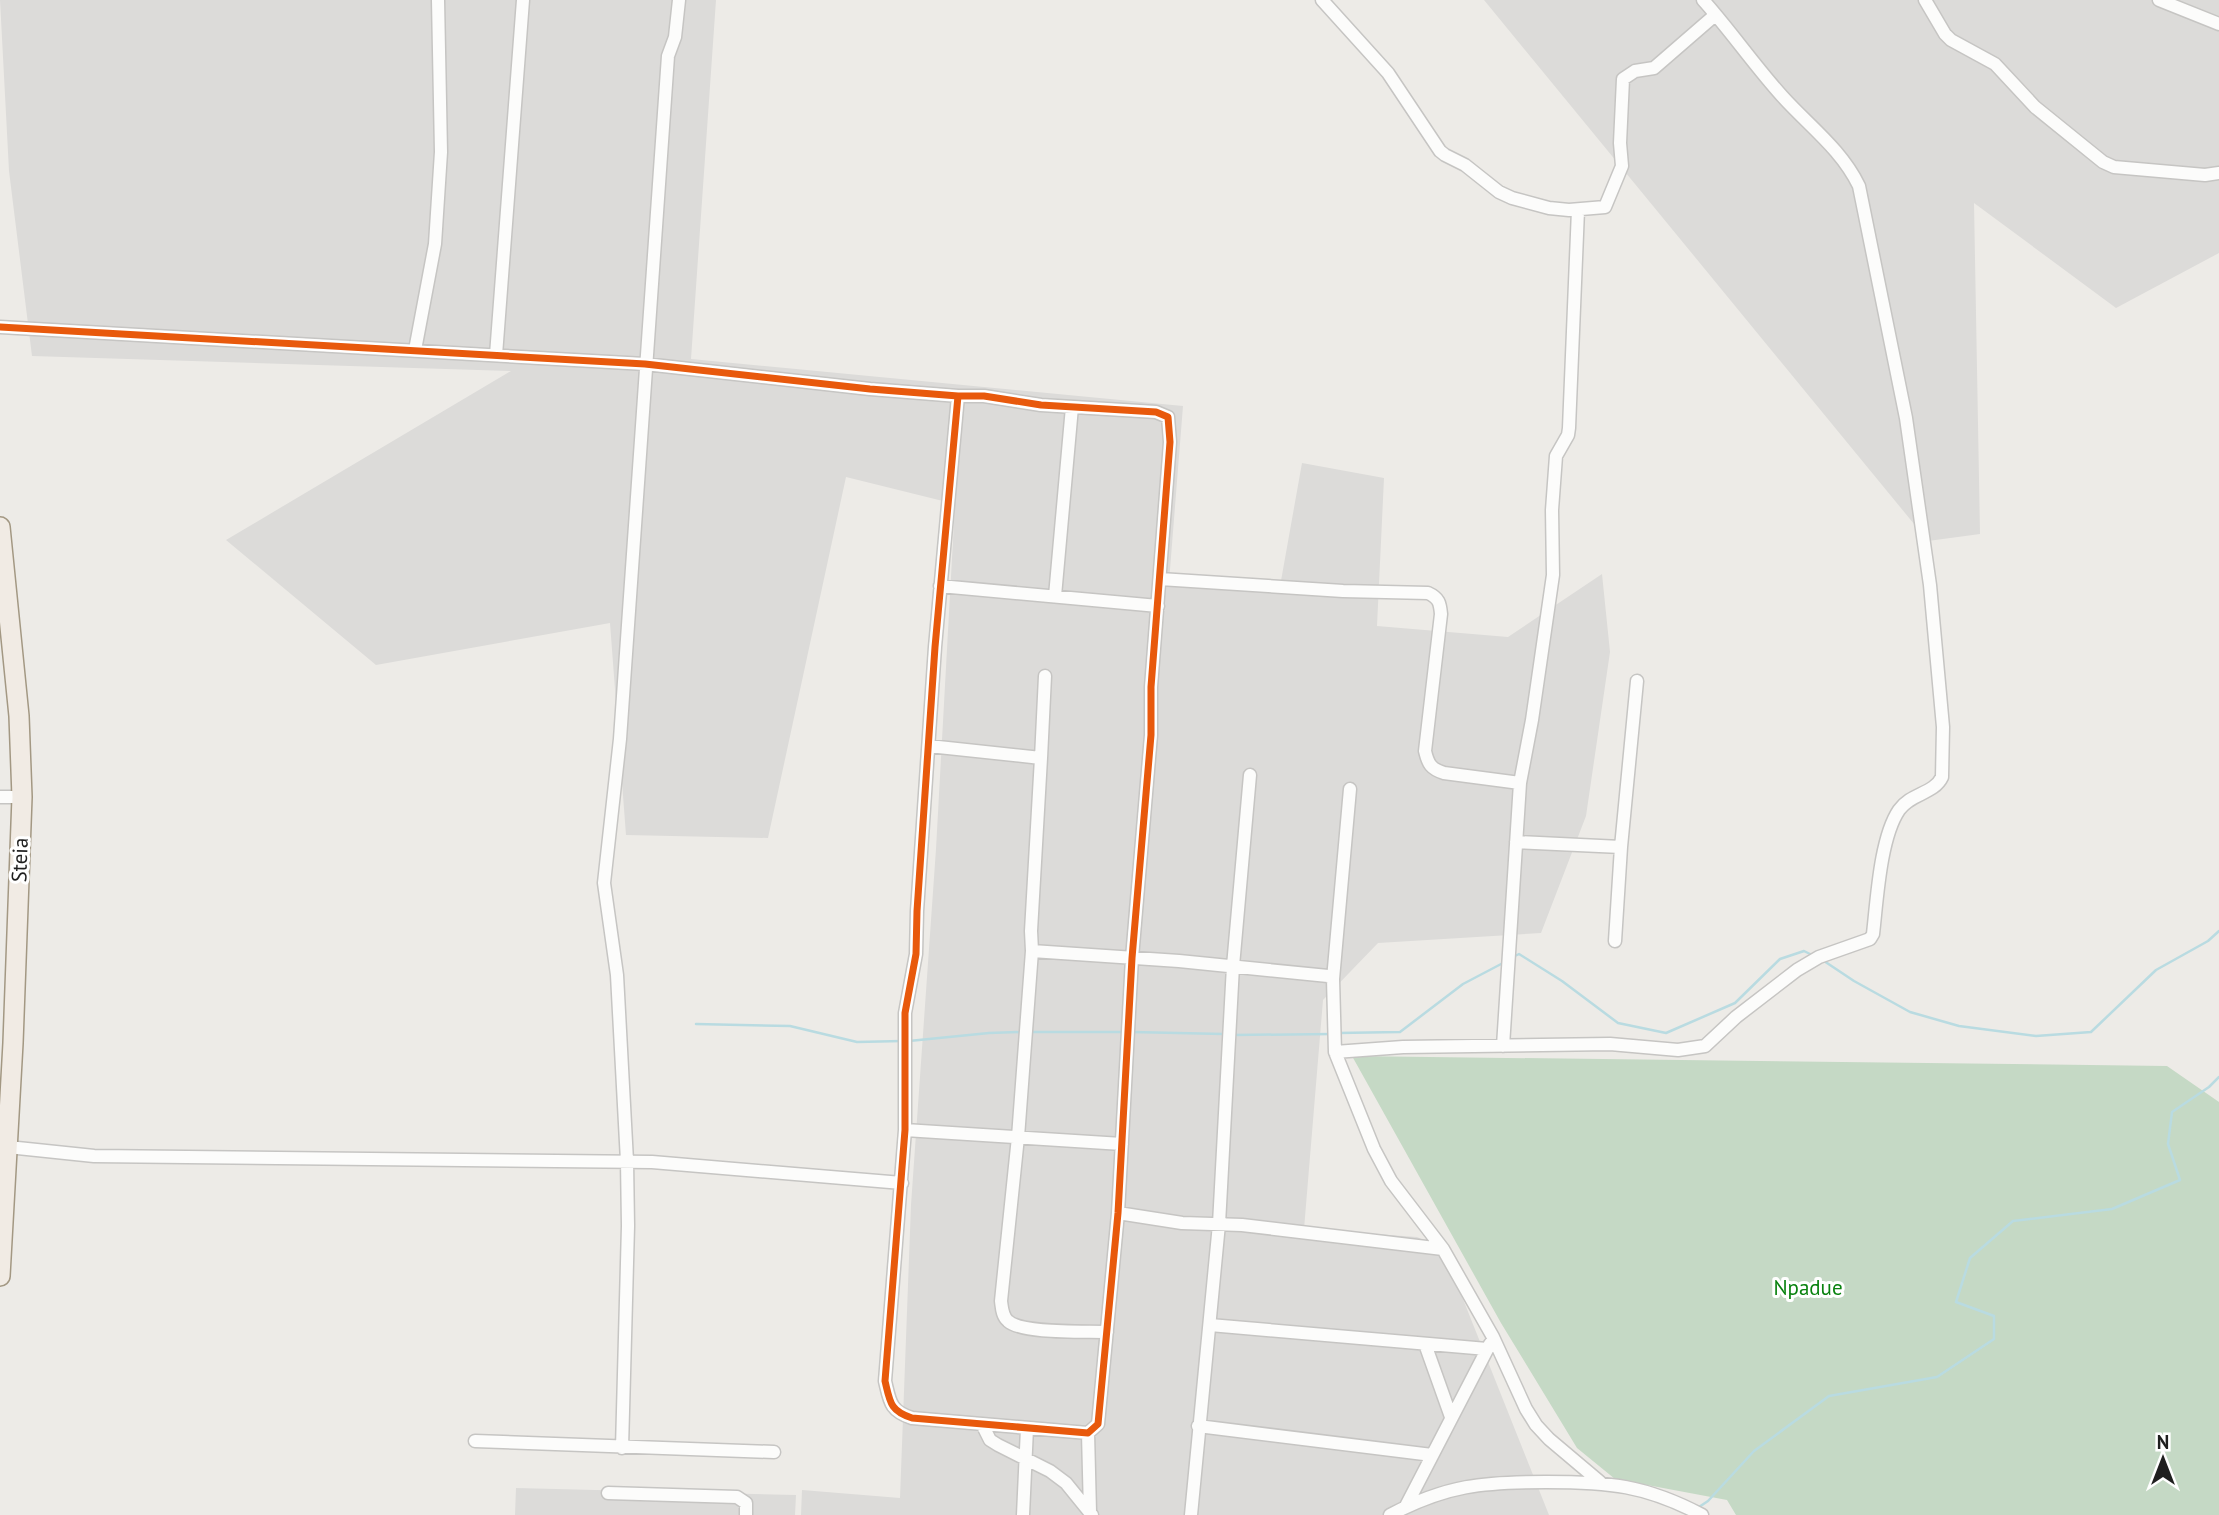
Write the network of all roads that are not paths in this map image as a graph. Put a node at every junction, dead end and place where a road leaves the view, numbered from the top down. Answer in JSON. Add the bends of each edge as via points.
{"nodes":[{"id":1,"x":438,"y":0,"type":"edge"},
{"id":2,"x":523,"y":0,"type":"edge"},
{"id":3,"x":679,"y":0,"type":"edge"},
{"id":4,"x":1322,"y":0,"type":"edge"},
{"id":5,"x":1925,"y":0,"type":"edge"},
{"id":6,"x":2159,"y":0,"type":"edge"},
{"id":7,"x":1709,"y":5,"type":"edge"},
{"id":8,"x":2219,"y":24,"type":"edge"},
{"id":9,"x":2219,"y":173,"type":"edge"},
{"id":10,"x":1578,"y":210,"type":"junction"},
{"id":11,"x":0,"y":327,"type":"edge"},
{"id":12,"x":415,"y":350,"type":"junction"},
{"id":13,"x":496,"y":355,"type":"junction"},
{"id":14,"x":645,"y":364,"type":"junction"},
{"id":15,"x":958,"y":396,"type":"junction"},
{"id":16,"x":1072,"y":407,"type":"junction"},
{"id":17,"x":0,"y":527,"type":"edge"},
{"id":18,"x":1160,"y":579,"type":"junction"},
{"id":19,"x":940,"y":586,"type":"junction"},
{"id":20,"x":1055,"y":596,"type":"junction"},
{"id":21,"x":1158,"y":606,"type":"junction"},
{"id":22,"x":1045,"y":676,"type":"dead end"},
{"id":23,"x":1637,"y":681,"type":"dead end"},
{"id":24,"x":929,"y":746,"type":"junction"},
{"id":25,"x":1041,"y":758,"type":"junction"},
{"id":26,"x":1250,"y":775,"type":"dead end"},
{"id":27,"x":1520,"y":783,"type":"junction"},
{"id":28,"x":1350,"y":789,"type":"dead end"},
{"id":29,"x":0,"y":797,"type":"edge"},
{"id":30,"x":22,"y":797,"type":"junction"},
{"id":31,"x":1516,"y":842,"type":"junction"},
{"id":32,"x":1621,"y":846,"type":"junction"},
{"id":33,"x":1615,"y":941,"type":"dead end"},
{"id":34,"x":1032,"y":951,"type":"junction"},
{"id":35,"x":1132,"y":958,"type":"junction"},
{"id":36,"x":1233,"y":966,"type":"junction"},
{"id":37,"x":1334,"y":979,"type":"junction"},
{"id":38,"x":1503,"y":1046,"type":"junction"},
{"id":39,"x":1335,"y":1052,"type":"junction"},
{"id":40,"x":905,"y":1130,"type":"junction"},
{"id":41,"x":1018,"y":1137,"type":"junction"},
{"id":42,"x":1122,"y":1144,"type":"junction"},
{"id":43,"x":8,"y":1147,"type":"junction"},
{"id":44,"x":627,"y":1161,"type":"junction"},
{"id":45,"x":902,"y":1183,"type":"junction"},
{"id":46,"x":1118,"y":1213,"type":"junction"},
{"id":47,"x":1219,"y":1224,"type":"junction"},
{"id":48,"x":1443,"y":1249,"type":"junction"},
{"id":49,"x":0,"y":1276,"type":"edge"},
{"id":50,"x":1210,"y":1325,"type":"junction"},
{"id":51,"x":1107,"y":1332,"type":"junction"},
{"id":52,"x":1490,"y":1343,"type":"junction"},
{"id":53,"x":1426,"y":1344,"type":"junction"},
{"id":54,"x":1451,"y":1417,"type":"junction"},
{"id":55,"x":982,"y":1424,"type":"junction"},
{"id":56,"x":1198,"y":1426,"type":"junction"},
{"id":57,"x":1027,"y":1428,"type":"junction"},
{"id":58,"x":1088,"y":1433,"type":"junction"},
{"id":59,"x":475,"y":1441,"type":"dead end"},
{"id":60,"x":622,"y":1448,"type":"junction"},
{"id":61,"x":775,"y":1452,"type":"dead end"},
{"id":62,"x":1432,"y":1455,"type":"junction"},
{"id":63,"x":1026,"y":1459,"type":"junction"},
{"id":64,"x":1600,"y":1482,"type":"junction"},
{"id":65,"x":608,"y":1493,"type":"dead end"},
{"id":66,"x":1406,"y":1506,"type":"junction"},
{"id":67,"x":1091,"y":1514,"type":"edge"},
{"id":68,"x":746,"y":1515,"type":"edge"},
{"id":69,"x":1023,"y":1515,"type":"edge"},
{"id":70,"x":1191,"y":1515,"type":"edge"},
{"id":71,"x":1390,"y":1515,"type":"edge"},
{"id":72,"x":1702,"y":1515,"type":"edge"}],
"edges":[{"from":1,"to":12,"type":"street","via":[[442,152],[435,244]]},
{"from":2,"to":13,"type":"street"},
{"from":3,"to":14,"type":"street","via":[[668,56]]},
{"from":4,"to":10,"type":"street","via":[[1388,73],[1440,151],[1512,198]]},
{"from":5,"to":9,"type":"street","via":[[1951,40],[1995,64],[2035,107],[2103,162],[2114,167]]},
{"from":6,"to":8,"type":"street"},
{"from":7,"to":10,"type":"street","via":[[1654,68],[1635,71],[1623,79],[1621,171],[1605,207]]},
{"from":7,"to":38,"type":"street","via":[[1783,97],[1838,152],[1859,186],[1906,418],[1928,572],[1943,727],[1942,777],[1900,809],[1891,827],[1870,939],[1797,970],[1705,1046],[1678,1050],[1610,1044]]},
{"from":10,"to":27,"type":"street","via":[[1569,428],[1556,456],[1553,575]]},
{"from":11,"to":12,"type":"street"},
{"from":12,"to":13,"type":"street"},
{"from":13,"to":14,"type":"street"},
{"from":14,"to":15,"type":"street"},
{"from":14,"to":44,"type":"street","via":[[620,739],[604,883],[617,975]]},
{"from":15,"to":16,"type":"street"},
{"from":15,"to":19,"type":"street"},
{"from":16,"to":18,"type":"street","via":[[1156,412],[1168,417]]},
{"from":16,"to":20,"type":"street"},
{"from":17,"to":30,"type":"main road","name":"Steia","via":[[19,716]]},
{"from":18,"to":21,"type":"street"},
{"from":18,"to":27,"type":"street","via":[[1436,596],[1441,614],[1427,762],[1444,773]]},
{"from":19,"to":20,"type":"street"},
{"from":19,"to":24,"type":"street"},
{"from":20,"to":21,"type":"street"},
{"from":21,"to":35,"type":"street"},
{"from":22,"to":25,"type":"street"},
{"from":23,"to":32,"type":"street"},
{"from":24,"to":25,"type":"street"},
{"from":24,"to":40,"type":"street","via":[[918,937],[905,1013]]},
{"from":25,"to":34,"type":"street"},
{"from":26,"to":36,"type":"street"},
{"from":27,"to":31,"type":"street"},
{"from":28,"to":37,"type":"street"},
{"from":29,"to":30,"type":"street"},
{"from":30,"to":43,"type":"main road","name":"Steia"},
{"from":31,"to":32,"type":"street"},
{"from":31,"to":38,"type":"street"},
{"from":32,"to":33,"type":"street"},
{"from":34,"to":35,"type":"street"},
{"from":34,"to":41,"type":"street"},
{"from":35,"to":36,"type":"street"},
{"from":35,"to":42,"type":"street"},
{"from":36,"to":37,"type":"street"},
{"from":36,"to":47,"type":"street"},
{"from":37,"to":39,"type":"street"},
{"from":38,"to":39,"type":"street"},
{"from":39,"to":48,"type":"street","via":[[1391,1181]]},
{"from":40,"to":41,"type":"street"},
{"from":40,"to":45,"type":"street"},
{"from":41,"to":42,"type":"street"},
{"from":41,"to":51,"type":"street","via":[[1001,1301],[1005,1320],[1029,1328]]},
{"from":42,"to":46,"type":"street"},
{"from":43,"to":44,"type":"street","via":[[94,1156]]},
{"from":43,"to":49,"type":"main road","name":"Steia"},
{"from":44,"to":45,"type":"street"},
{"from":44,"to":60,"type":"street"},
{"from":45,"to":55,"type":"street","via":[[885,1381],[889,1402],[898,1414],[912,1418]]},
{"from":46,"to":47,"type":"street"},
{"from":46,"to":51,"type":"street"},
{"from":47,"to":48,"type":"street"},
{"from":47,"to":50,"type":"street"},
{"from":48,"to":52,"type":"street"},
{"from":50,"to":53,"type":"street"},
{"from":50,"to":56,"type":"street"},
{"from":51,"to":58,"type":"street","via":[[1098,1424]]},
{"from":52,"to":53,"type":"street"},
{"from":52,"to":54,"type":"street"},
{"from":52,"to":64,"type":"street","via":[[1536,1425]]},
{"from":53,"to":54,"type":"street"},
{"from":54,"to":62,"type":"street"},
{"from":55,"to":57,"type":"street"},
{"from":55,"to":63,"type":"street","via":[[990,1440]]},
{"from":56,"to":62,"type":"street"},
{"from":56,"to":70,"type":"street"},
{"from":57,"to":58,"type":"street"},
{"from":57,"to":63,"type":"street"},
{"from":58,"to":67,"type":"street"},
{"from":59,"to":60,"type":"street"},
{"from":60,"to":61,"type":"street"},
{"from":62,"to":66,"type":"street"},
{"from":63,"to":67,"type":"street","via":[[1066,1483]]},
{"from":63,"to":69,"type":"street"},
{"from":64,"to":66,"type":"street","via":[[1490,1482]]},
{"from":64,"to":72,"type":"street","via":[[1651,1492]]},
{"from":65,"to":68,"type":"street","via":[[737,1497],[746,1503]]},
{"from":66,"to":71,"type":"street"}]}
